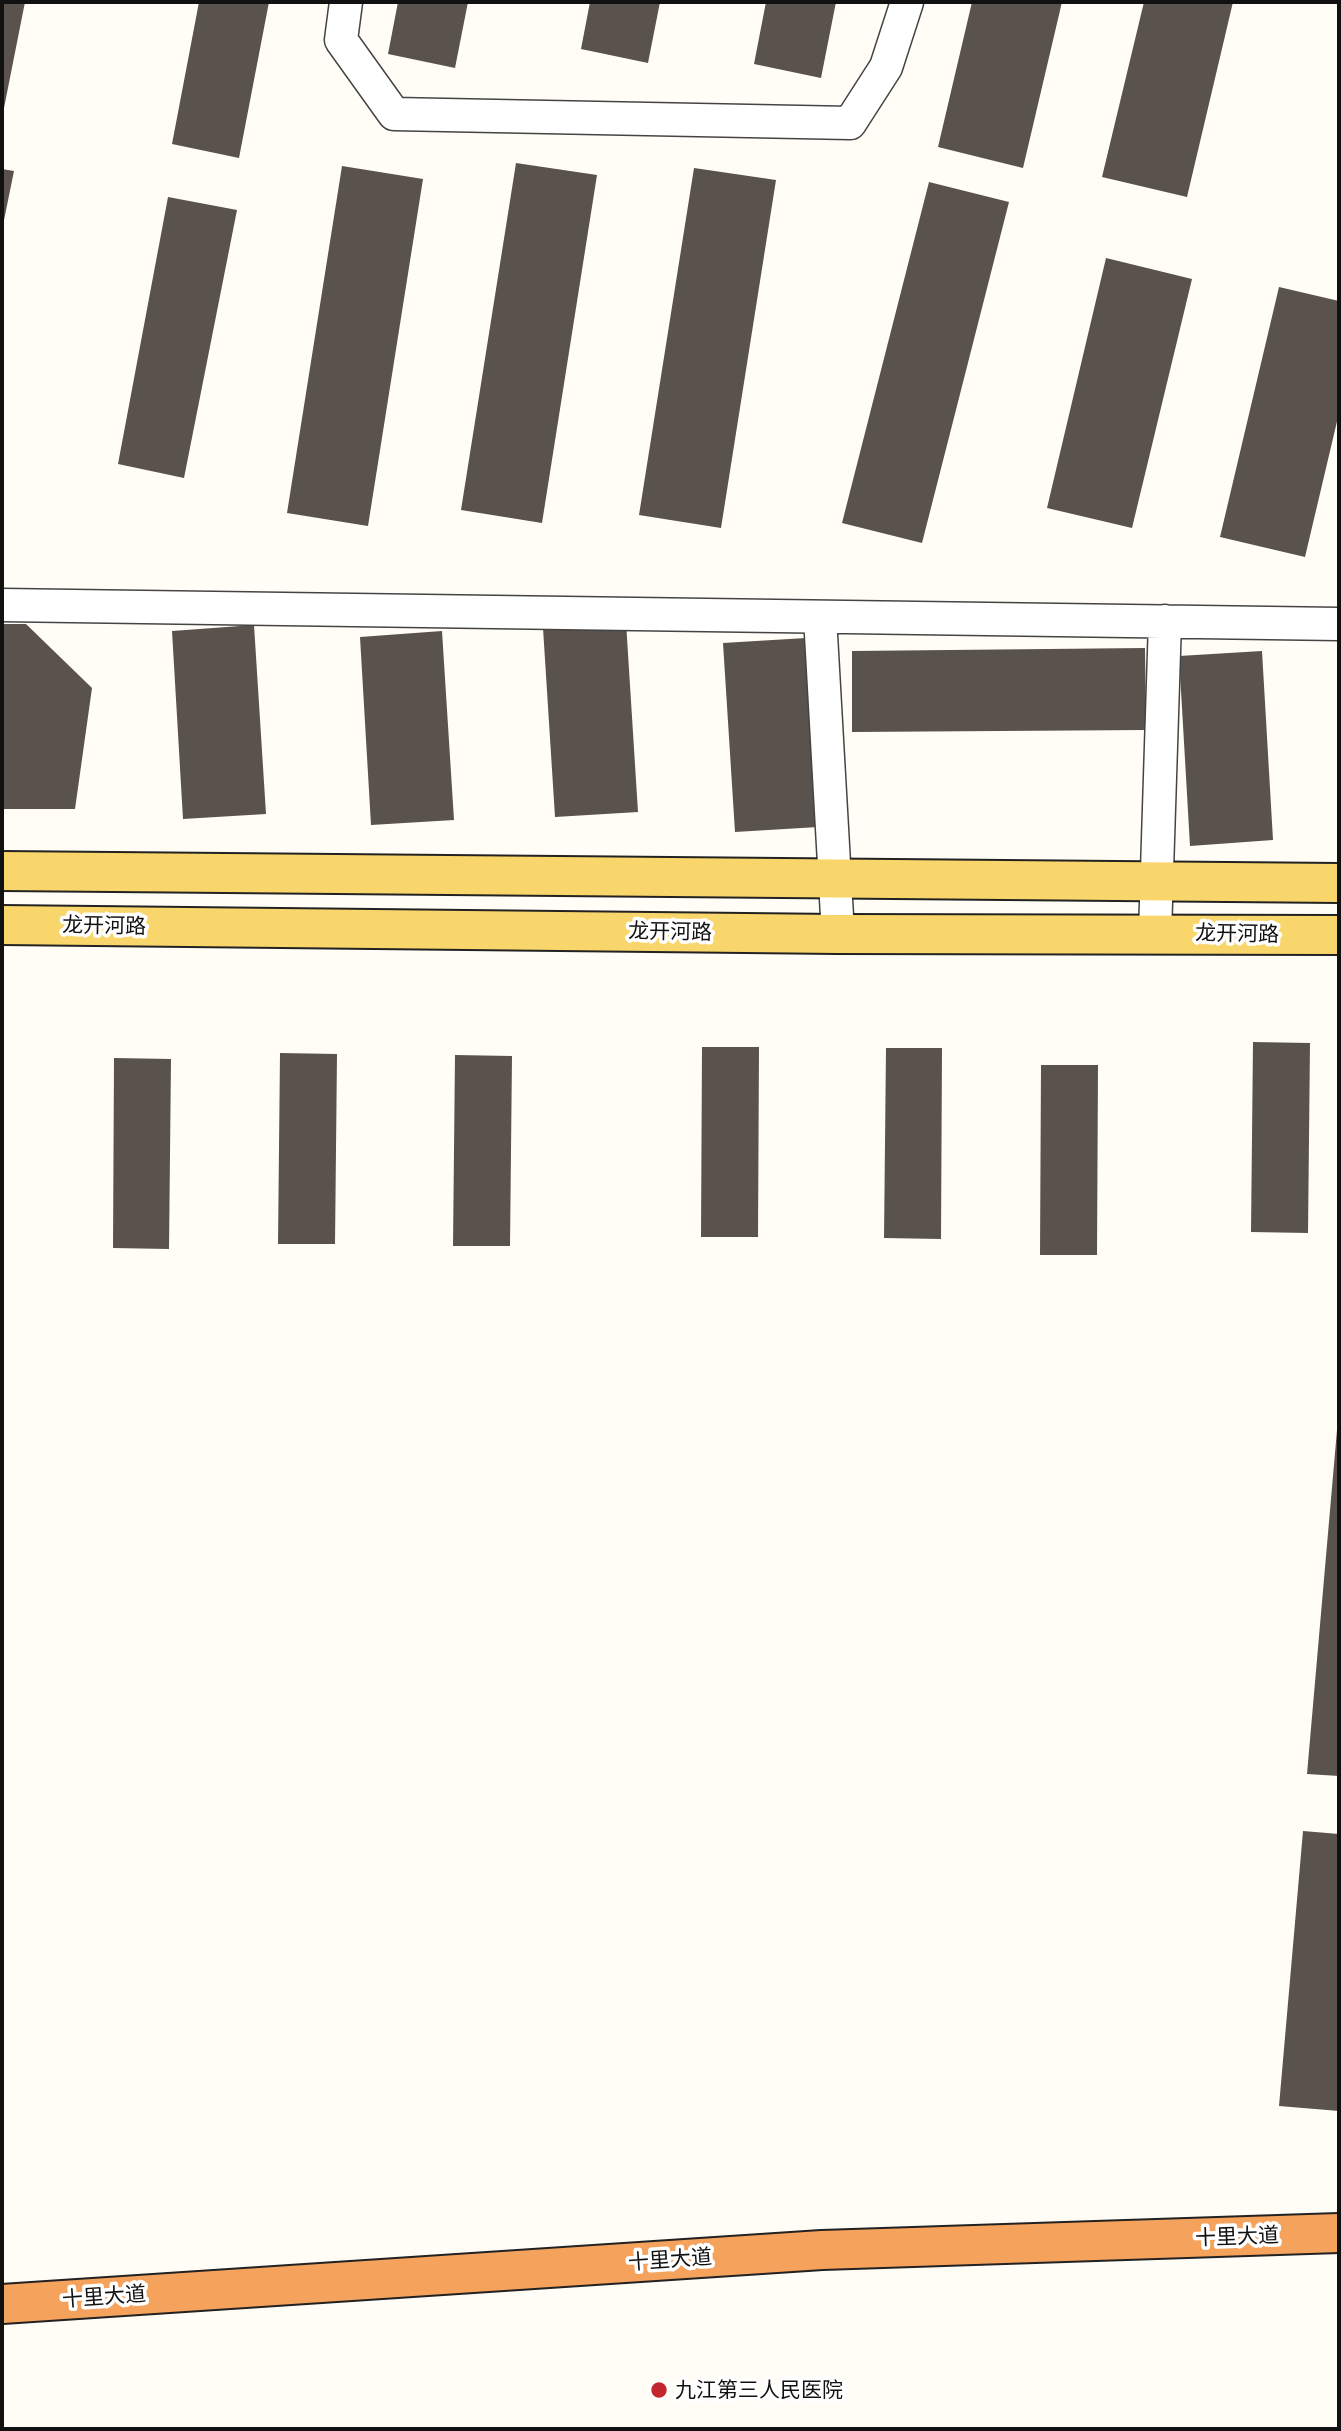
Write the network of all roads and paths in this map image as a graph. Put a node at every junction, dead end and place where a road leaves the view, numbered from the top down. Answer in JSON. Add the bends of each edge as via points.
{"nodes":[{"id":1,"x":346,"y":2,"type":"edge"},
{"id":2,"x":907,"y":2,"type":"edge"},
{"id":3,"x":2,"y":605,"type":"edge"},
{"id":4,"x":820,"y":617,"type":"junction"},
{"id":5,"x":1165,"y":621,"type":"junction"},
{"id":6,"x":1339,"y":624,"type":"edge"},
{"id":7,"x":2,"y":871,"type":"edge"},
{"id":8,"x":835,"y":876,"type":"junction"},
{"id":9,"x":1157,"y":880,"type":"junction"},
{"id":10,"x":1339,"y":883,"type":"edge"},
{"id":11,"x":2,"y":925,"type":"edge"},
{"id":12,"x":1155,"y":933,"type":"junction"},
{"id":13,"x":838,"y":934,"type":"junction"},
{"id":14,"x":1339,"y":935,"type":"edge"},
{"id":15,"x":1339,"y":2233,"type":"edge"},
{"id":16,"x":2,"y":2304,"type":"edge"}],
"edges":[{"from":1,"to":2,"type":"street","via":[[341,40],[394,114],[850,123],[886,67]]},
{"from":3,"to":4,"type":"street"},
{"from":4,"to":5,"type":"street"},
{"from":4,"to":8,"type":"street"},
{"from":5,"to":6,"type":"street"},
{"from":5,"to":9,"type":"street"},
{"from":7,"to":8,"type":"main road"},
{"from":8,"to":9,"type":"main road"},
{"from":8,"to":13,"type":"street"},
{"from":9,"to":10,"type":"main road"},
{"from":9,"to":12,"type":"street"},
{"from":11,"to":13,"type":"main road","name":"龙开河路"},
{"from":12,"to":13,"type":"main road","name":"龙开河路"},
{"from":12,"to":14,"type":"main road","name":"龙开河路"},
{"from":15,"to":16,"type":"highway","name":"十里大道","via":[[822,2250]]}]}
